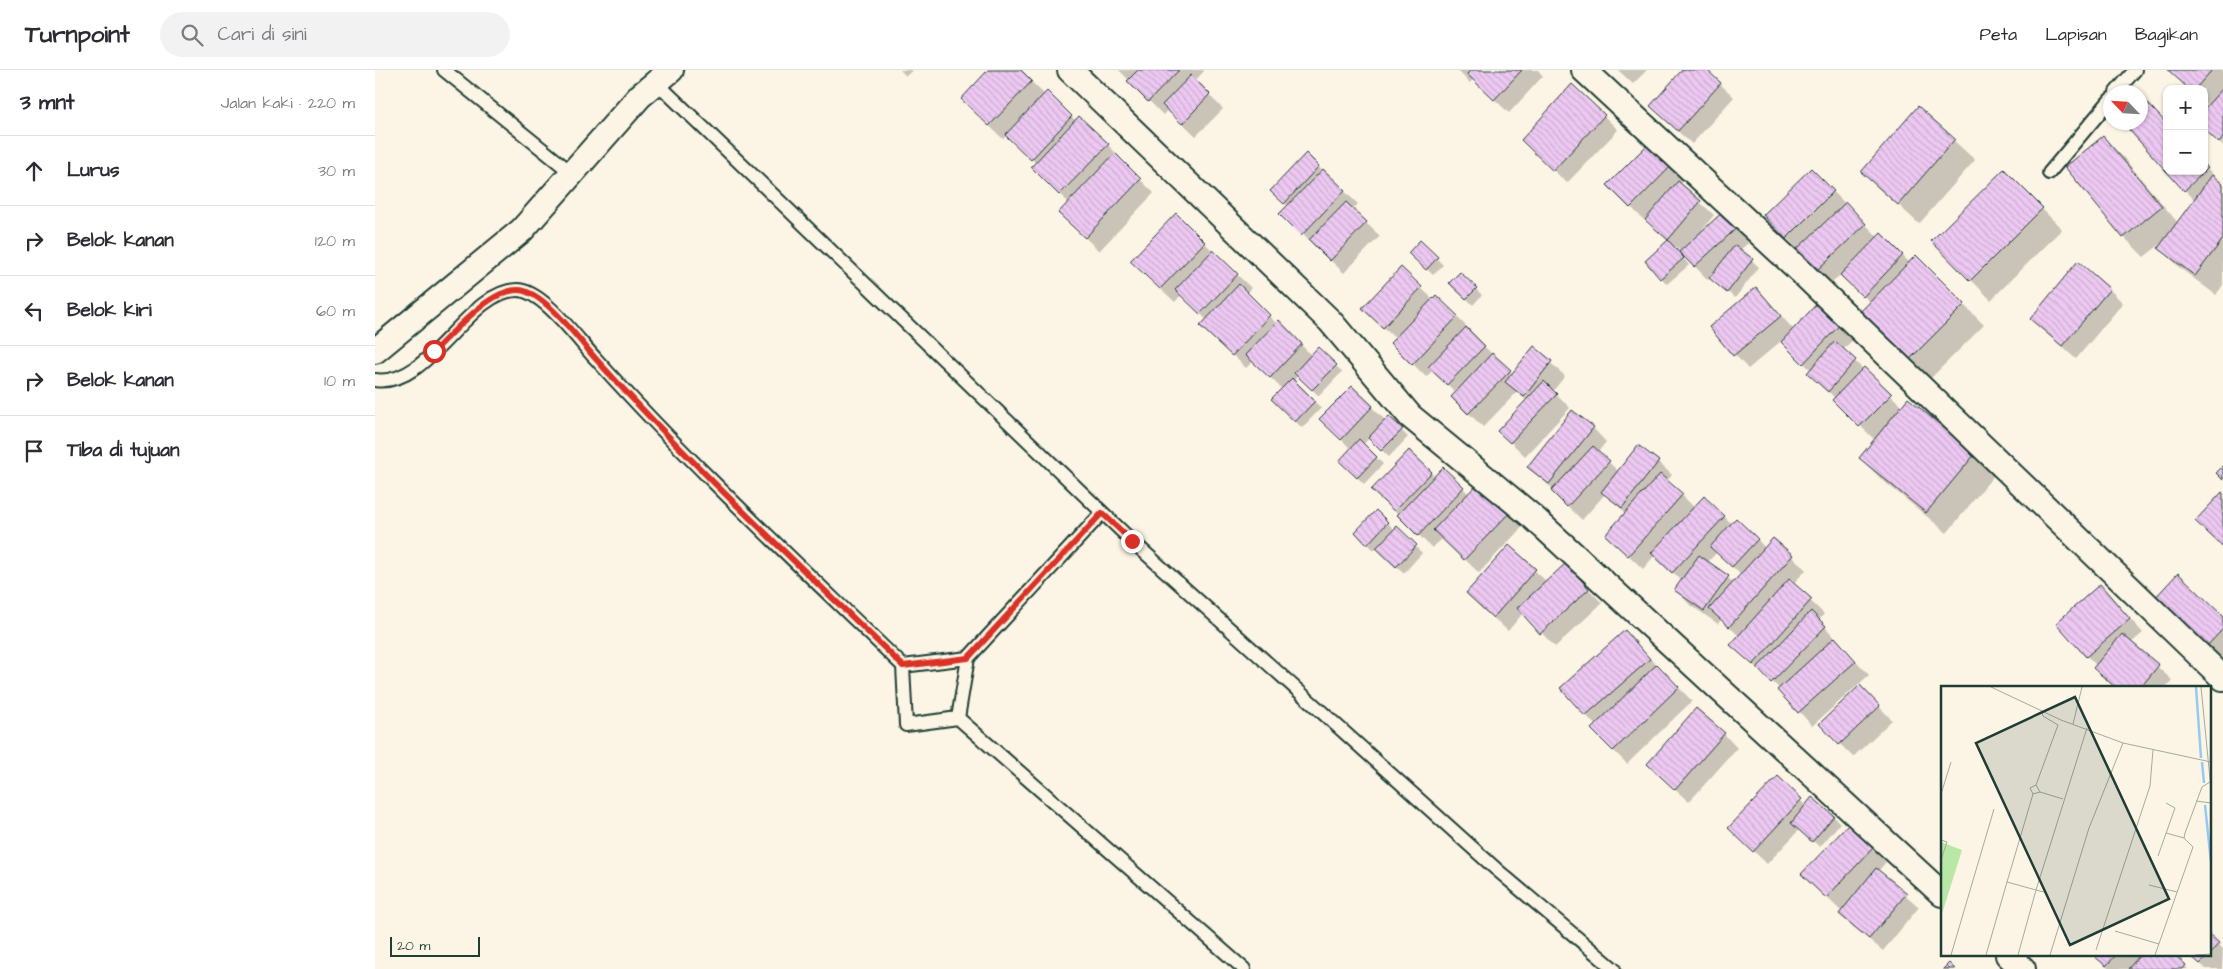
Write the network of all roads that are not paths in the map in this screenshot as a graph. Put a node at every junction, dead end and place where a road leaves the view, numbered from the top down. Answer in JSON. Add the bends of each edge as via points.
{"nodes":[{"id":1,"x":444,"y":70,"type":"edge"},
{"id":2,"x":1070,"y":70,"type":"edge"},
{"id":3,"x":1584,"y":70,"type":"edge"},
{"id":4,"x":2135,"y":70,"type":"edge"},
{"id":5,"x":664,"y":76,"type":"edge"},
{"id":6,"x":2122,"y":85,"type":"edge"},
{"id":7,"x":2103,"y":109,"type":"edge"},
{"id":8,"x":2049,"y":173,"type":"dead end"},
{"id":9,"x":573,"y":174,"type":"junction"},
{"id":10,"x":375,"y":351,"type":"edge"},
{"id":11,"x":375,"y":380,"type":"edge"},
{"id":12,"x":1102,"y":513,"type":"junction"},
{"id":13,"x":968,"y":658,"type":"junction"},
{"id":14,"x":903,"y":666,"type":"junction"},
{"id":15,"x":2223,"y":678,"type":"edge"},
{"id":16,"x":958,"y":718,"type":"junction"},
{"id":17,"x":1941,"y":893,"type":"edge"},
{"id":18,"x":2009,"y":956,"type":"edge"},
{"id":19,"x":1244,"y":969,"type":"edge"},
{"id":20,"x":1614,"y":969,"type":"edge"},
{"id":21,"x":2023,"y":969,"type":"edge"}],
"edges":[{"from":1,"to":9,"type":"lane"},
{"from":2,"to":17,"type":"street","via":[[1330,321],[1410,416],[1534,518]]},
{"from":3,"to":15,"type":"street","via":[[1796,267]]},
{"from":4,"to":6,"type":"lane"},
{"from":5,"to":9,"type":"street","via":[[640,96]]},
{"from":5,"to":12,"type":"lane"},
{"from":7,"to":8,"type":"lane"},
{"from":9,"to":10,"type":"street","via":[[499,251]]},
{"from":11,"to":14,"type":"lane","via":[[389,380],[410,373],[490,300],[507,292],[531,292],[640,408]]},
{"from":12,"to":13,"type":"lane"},
{"from":12,"to":20,"type":"lane","via":[[1496,869]]},
{"from":13,"to":14,"type":"lane"},
{"from":13,"to":16,"type":"lane"},
{"from":14,"to":16,"type":"lane","via":[[906,725]]},
{"from":16,"to":19,"type":"lane"},
{"from":18,"to":21,"type":"street"}]}
